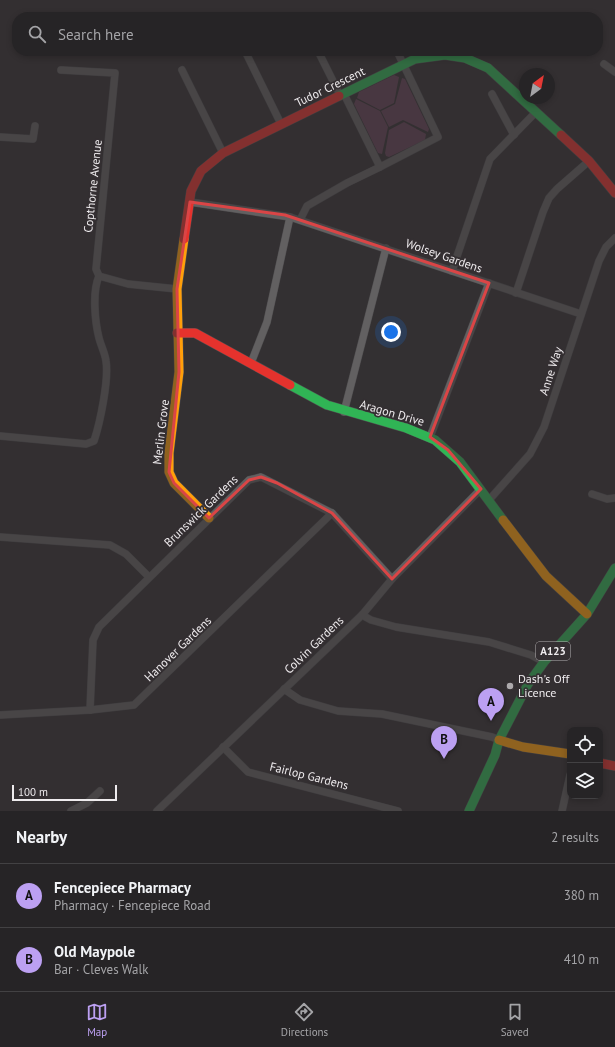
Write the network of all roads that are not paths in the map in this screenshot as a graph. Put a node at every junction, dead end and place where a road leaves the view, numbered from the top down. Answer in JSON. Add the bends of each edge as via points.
{"nodes":[{"id":1,"x":247,"y":56,"type":"edge"},
{"id":2,"x":321,"y":56,"type":"edge"},
{"id":3,"x":399,"y":56,"type":"edge"},
{"id":4,"x":438,"y":56,"type":"edge"},
{"id":5,"x":449,"y":56,"type":"edge"},
{"id":6,"x":604,"y":64,"type":"dead end"},
{"id":7,"x":403,"y":65,"type":"junction"},
{"id":8,"x":61,"y":70,"type":"dead end"},
{"id":9,"x":182,"y":70,"type":"dead end"},
{"id":10,"x":615,"y":72,"type":"edge"},
{"id":11,"x":342,"y":94,"type":"junction"},
{"id":12,"x":492,"y":94,"type":"dead end"},
{"id":13,"x":536,"y":112,"type":"junction"},
{"id":14,"x":281,"y":124,"type":"junction"},
{"id":15,"x":35,"y":126,"type":"dead end"},
{"id":16,"x":514,"y":135,"type":"junction"},
{"id":17,"x":0,"y":137,"type":"edge"},
{"id":18,"x":223,"y":152,"type":"junction"},
{"id":19,"x":589,"y":161,"type":"junction"},
{"id":20,"x":380,"y":167,"type":"junction"},
{"id":21,"x":615,"y":193,"type":"edge"},
{"id":22,"x":190,"y":202,"type":"junction"},
{"id":23,"x":290,"y":217,"type":"junction"},
{"id":24,"x":300,"y":220,"type":"junction"},
{"id":25,"x":615,"y":238,"type":"edge"},
{"id":26,"x":386,"y":248,"type":"junction"},
{"id":27,"x":452,"y":271,"type":"junction"},
{"id":28,"x":99,"y":276,"type":"junction"},
{"id":29,"x":489,"y":283,"type":"junction"},
{"id":30,"x":177,"y":289,"type":"junction"},
{"id":31,"x":516,"y":293,"type":"junction"},
{"id":32,"x":581,"y":314,"type":"junction"},
{"id":33,"x":177,"y":333,"type":"junction"},
{"id":34,"x":250,"y":363,"type":"junction"},
{"id":35,"x":344,"y":412,"type":"junction"},
{"id":36,"x":0,"y":436,"type":"edge"},
{"id":37,"x":430,"y":438,"type":"junction"},
{"id":38,"x":481,"y":490,"type":"junction"},
{"id":39,"x":592,"y":494,"type":"dead end"},
{"id":40,"x":615,"y":498,"type":"edge"},
{"id":41,"x":489,"y":500,"type":"junction"},
{"id":42,"x":332,"y":513,"type":"junction"},
{"id":43,"x":209,"y":518,"type":"junction"},
{"id":44,"x":0,"y":537,"type":"edge"},
{"id":45,"x":615,"y":568,"type":"edge"},
{"id":46,"x":149,"y":577,"type":"junction"},
{"id":47,"x":392,"y":579,"type":"junction"},
{"id":48,"x":587,"y":614,"type":"junction"},
{"id":49,"x":362,"y":615,"type":"junction"},
{"id":50,"x":544,"y":662,"type":"junction"},
{"id":51,"x":284,"y":690,"type":"junction"},
{"id":52,"x":90,"y":710,"type":"junction"},
{"id":53,"x":0,"y":715,"type":"edge"},
{"id":54,"x":499,"y":740,"type":"junction"},
{"id":55,"x":223,"y":747,"type":"junction"},
{"id":56,"x":567,"y":754,"type":"edge"},
{"id":57,"x":603,"y":764,"type":"edge"},
{"id":58,"x":615,"y":766,"type":"edge"},
{"id":59,"x":567,"y":788,"type":"edge"},
{"id":60,"x":100,"y":792,"type":"dead end"},
{"id":61,"x":159,"y":810,"type":"edge"},
{"id":62,"x":71,"y":811,"type":"edge"},
{"id":63,"x":398,"y":811,"type":"edge"},
{"id":64,"x":469,"y":811,"type":"edge"},
{"id":65,"x":562,"y":811,"type":"edge"}],
"edges":[{"from":1,"to":14,"type":"street"},
{"from":2,"to":11,"type":"street"},
{"from":3,"to":7,"type":"street"},
{"from":4,"to":7,"type":"street","name":"Tudor Crescent","via":[[415,59]]},
{"from":5,"to":13,"type":"street","name":"Tudor Crescent","via":[[476,62],[488,68]]},
{"from":6,"to":10,"type":"street"},
{"from":7,"to":11,"type":"street","name":"Tudor Crescent"},
{"from":7,"to":20,"type":"street","via":[[438,137]]},
{"from":8,"to":28,"type":"street","name":"Copthorne Avenue","via":[[115,73],[96,269]]},
{"from":9,"to":18,"type":"street"},
{"from":11,"to":14,"type":"street","name":"Tudor Crescent"},
{"from":11,"to":20,"type":"street"},
{"from":12,"to":16,"type":"street"},
{"from":13,"to":16,"type":"street"},
{"from":13,"to":19,"type":"street","name":"Tudor Crescent"},
{"from":14,"to":18,"type":"street","name":"Tudor Crescent"},
{"from":15,"to":17,"type":"street","via":[[33,139]]},
{"from":16,"to":27,"type":"street","via":[[490,159]]},
{"from":18,"to":22,"type":"street","name":"Tudor Crescent","via":[[201,171],[191,191]]},
{"from":19,"to":21,"type":"street","name":"Tudor Crescent"},
{"from":19,"to":31,"type":"street","via":[[549,198]]},
{"from":20,"to":24,"type":"street","via":[[307,206]]},
{"from":22,"to":23,"type":"street","name":"Wolsey Gardens"},
{"from":22,"to":30,"type":"street","name":"Tudor Crescent"},
{"from":23,"to":24,"type":"street","name":"Wolsey Gardens"},
{"from":23,"to":34,"type":"street","via":[[267,322]]},
{"from":24,"to":26,"type":"street","name":"Wolsey Gardens"},
{"from":25,"to":32,"type":"street","name":"Anne Way","via":[[606,247],[599,261]]},
{"from":26,"to":27,"type":"street","name":"Wolsey Gardens"},
{"from":26,"to":35,"type":"street"},
{"from":27,"to":29,"type":"street","name":"Wolsey Gardens"},
{"from":28,"to":30,"type":"street","via":[[128,284]]},
{"from":28,"to":36,"type":"street","via":[[95,320],[106,362],[101,414],[94,441],[86,444]]},
{"from":29,"to":31,"type":"street","name":"Wolsey Gardens"},
{"from":29,"to":37,"type":"street"},
{"from":30,"to":33,"type":"street","name":"Tudor Crescent"},
{"from":31,"to":32,"type":"street","name":"Wolsey Gardens"},
{"from":32,"to":41,"type":"street","name":"Anne Way","via":[[544,427],[530,454]]},
{"from":33,"to":34,"type":"street","name":"Aragon Drive","via":[[195,333]]},
{"from":33,"to":43,"type":"street","name":"Merlin Grove","via":[[179,372],[169,472],[174,483]]},
{"from":34,"to":35,"type":"street","name":"Aragon Drive"},
{"from":35,"to":37,"type":"street","name":"Aragon Drive","via":[[413,430]]},
{"from":37,"to":38,"type":"street","name":"Aragon Drive","via":[[448,450]]},
{"from":38,"to":41,"type":"street","name":"Aragon Drive"},
{"from":38,"to":47,"type":"street","name":"Colvin Gardens"},
{"from":39,"to":40,"type":"street","via":[[607,499]]},
{"from":41,"to":48,"type":"street","name":"Aragon Drive","via":[[543,574]]},
{"from":42,"to":43,"type":"street","name":"Brunswick Gardens","via":[[261,477],[249,480]]},
{"from":42,"to":47,"type":"street","name":"Brunswick Gardens"},
{"from":42,"to":52,"type":"street","name":"Hanover Gardens","via":[[134,705]]},
{"from":43,"to":46,"type":"street","name":"Brunswick Gardens"},
{"from":44,"to":46,"type":"street","via":[[110,545],[126,554]]},
{"from":45,"to":48,"type":"street","number":"A123"},
{"from":46,"to":52,"type":"street","name":"Brunswick Gardens","via":[[99,627],[93,640]]},
{"from":47,"to":49,"type":"street","name":"Colvin Gardens"},
{"from":48,"to":50,"type":"street","number":"A123"},
{"from":49,"to":50,"type":"street","via":[[396,627],[489,642],[531,655]]},
{"from":49,"to":51,"type":"street","name":"Colvin Gardens"},
{"from":50,"to":54,"type":"street","number":"A123","via":[[525,690]]},
{"from":51,"to":54,"type":"street","via":[[300,700],[338,711],[382,714]]},
{"from":51,"to":55,"type":"street","name":"Colvin Gardens"},
{"from":52,"to":53,"type":"street","name":"Hanover Gardens"},
{"from":54,"to":56,"type":"street","via":[[523,747]]},
{"from":54,"to":64,"type":"street","number":"A123","via":[[495,755]]},
{"from":55,"to":61,"type":"street","name":"Colvin Gardens"},
{"from":55,"to":63,"type":"street","name":"Fairlop Gardens","via":[[248,772]]},
{"from":57,"to":58,"type":"street"},
{"from":59,"to":65,"type":"street"},
{"from":60,"to":62,"type":"street","via":[[87,803]]}]}
